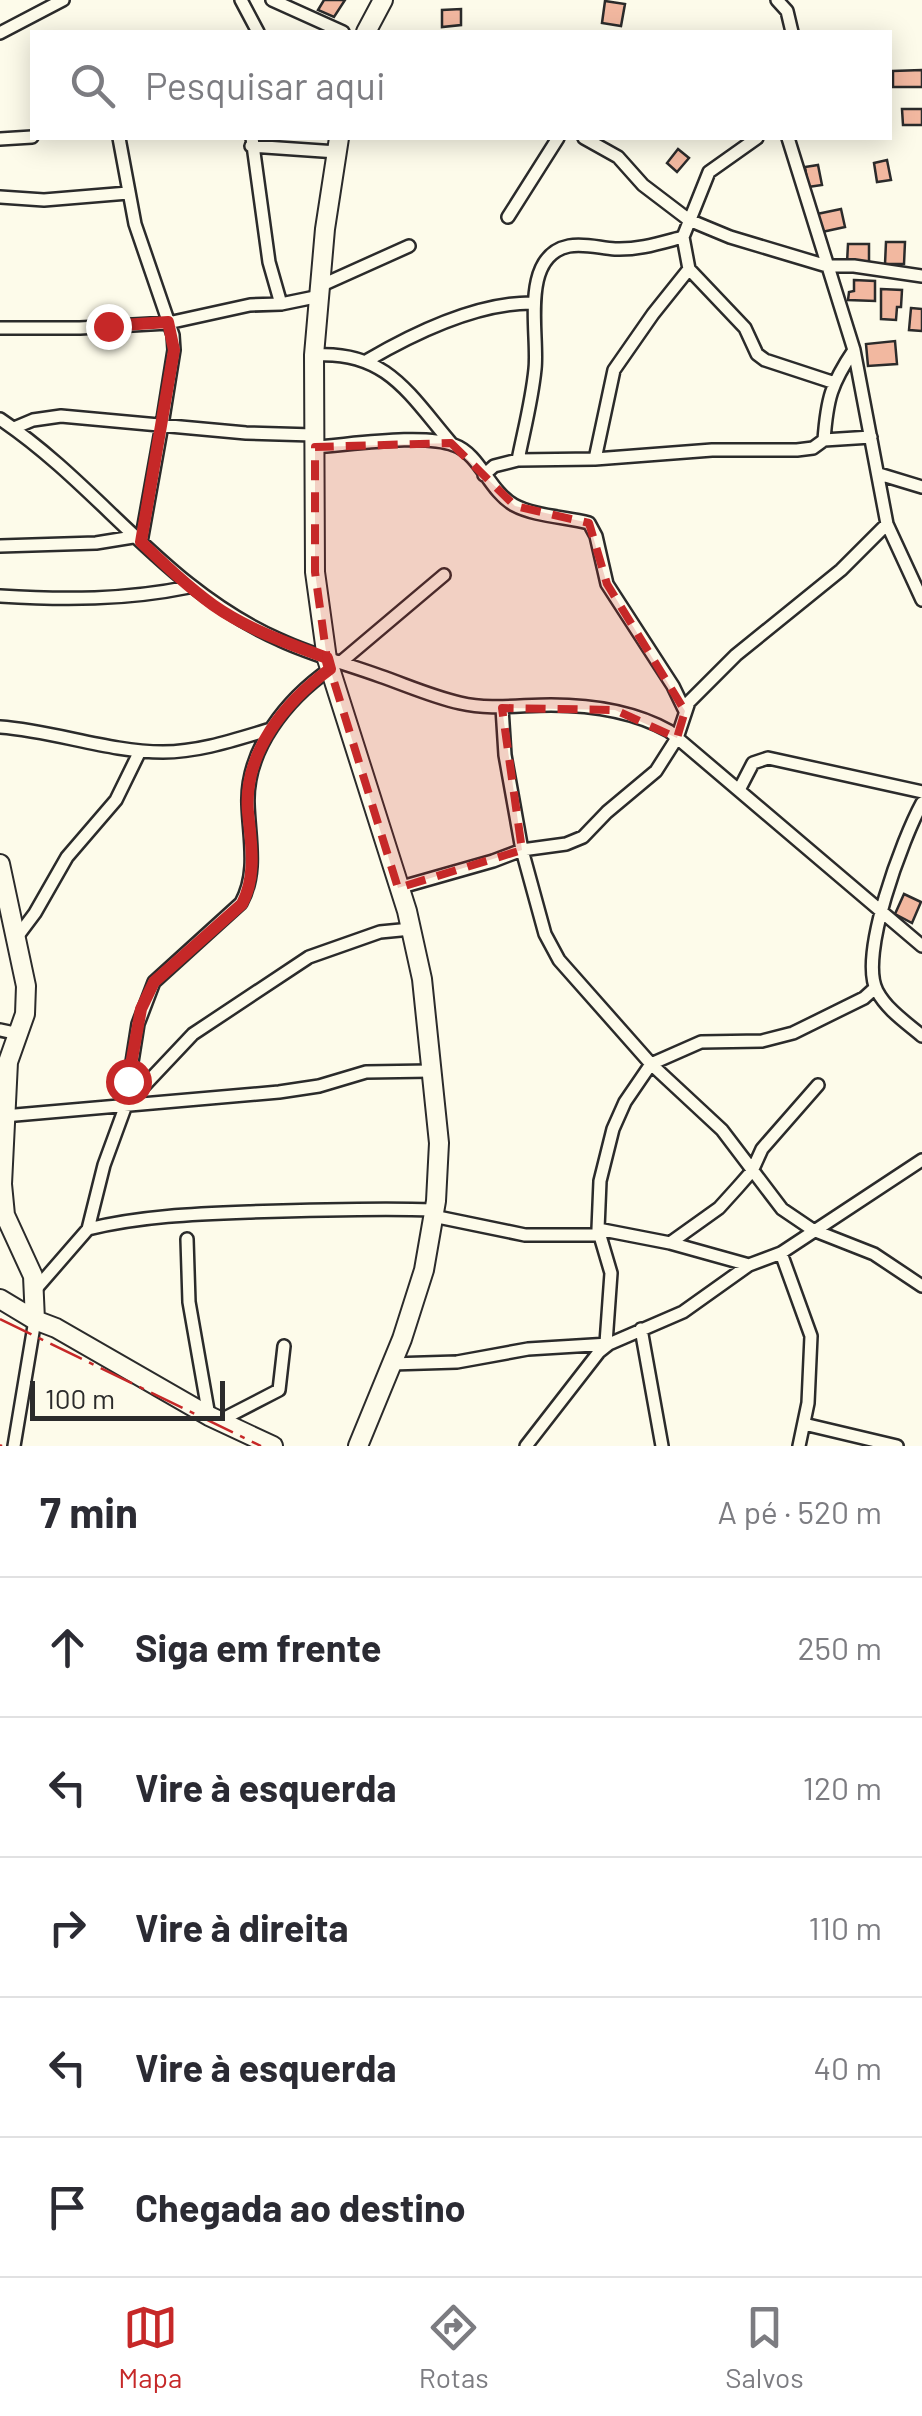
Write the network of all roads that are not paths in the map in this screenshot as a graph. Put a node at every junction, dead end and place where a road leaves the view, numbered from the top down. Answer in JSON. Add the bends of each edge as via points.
{"nodes":[{"id":1,"x":63,"y":0,"type":"edge"},
{"id":2,"x":240,"y":0,"type":"edge"},
{"id":3,"x":272,"y":0,"type":"edge"},
{"id":4,"x":383,"y":0,"type":"edge"},
{"id":5,"x":777,"y":0,"type":"edge"},
{"id":6,"x":791,"y":6,"type":"edge"},
{"id":7,"x":257,"y":30,"type":"edge"},
{"id":8,"x":339,"y":30,"type":"edge"},
{"id":9,"x":367,"y":30,"type":"edge"},
{"id":10,"x":0,"y":33,"type":"edge"},
{"id":11,"x":30,"y":136,"type":"edge"},
{"id":12,"x":0,"y":138,"type":"edge"},
{"id":13,"x":119,"y":140,"type":"edge"},
{"id":14,"x":557,"y":140,"type":"edge"},
{"id":15,"x":588,"y":140,"type":"edge"},
{"id":16,"x":754,"y":140,"type":"edge"},
{"id":17,"x":789,"y":140,"type":"edge"},
{"id":18,"x":251,"y":142,"type":"edge"},
{"id":19,"x":338,"y":145,"type":"edge"},
{"id":20,"x":128,"y":192,"type":"junction"},
{"id":21,"x":0,"y":197,"type":"edge"},
{"id":22,"x":508,"y":217,"type":"dead end"},
{"id":23,"x":689,"y":220,"type":"junction"},
{"id":24,"x":682,"y":237,"type":"junction"},
{"id":25,"x":409,"y":246,"type":"dead end"},
{"id":26,"x":827,"y":266,"type":"junction"},
{"id":27,"x":689,"y":270,"type":"junction"},
{"id":28,"x":922,"y":276,"type":"edge"},
{"id":29,"x":320,"y":291,"type":"junction"},
{"id":30,"x":534,"y":303,"type":"junction"},
{"id":31,"x":281,"y":304,"type":"junction"},
{"id":32,"x":168,"y":322,"type":"junction"},
{"id":33,"x":0,"y":328,"type":"edge"},
{"id":34,"x":854,"y":350,"type":"junction"},
{"id":35,"x":314,"y":355,"type":"junction"},
{"id":36,"x":368,"y":360,"type":"junction"},
{"id":37,"x":832,"y":382,"type":"junction"},
{"id":38,"x":0,"y":419,"type":"edge"},
{"id":39,"x":162,"y":425,"type":"junction"},
{"id":40,"x":14,"y":428,"type":"junction"},
{"id":41,"x":870,"y":437,"type":"junction"},
{"id":42,"x":824,"y":440,"type":"junction"},
{"id":43,"x":314,"y":441,"type":"junction"},
{"id":44,"x":451,"y":443,"type":"junction"},
{"id":45,"x":518,"y":460,"type":"junction"},
{"id":46,"x":595,"y":460,"type":"junction"},
{"id":47,"x":878,"y":474,"type":"junction"},
{"id":48,"x":484,"y":475,"type":"junction"},
{"id":49,"x":922,"y":487,"type":"edge"},
{"id":50,"x":887,"y":524,"type":"junction"},
{"id":51,"x":137,"y":540,"type":"junction"},
{"id":52,"x":0,"y":546,"type":"edge"},
{"id":53,"x":444,"y":575,"type":"dead end"},
{"id":54,"x":189,"y":587,"type":"junction"},
{"id":55,"x":0,"y":596,"type":"edge"},
{"id":56,"x":922,"y":600,"type":"edge"},
{"id":57,"x":333,"y":663,"type":"junction"},
{"id":58,"x":502,"y":708,"type":"junction"},
{"id":59,"x":685,"y":711,"type":"junction"},
{"id":60,"x":0,"y":727,"type":"edge"},
{"id":61,"x":271,"y":729,"type":"junction"},
{"id":62,"x":677,"y":738,"type":"junction"},
{"id":63,"x":140,"y":751,"type":"junction"},
{"id":64,"x":739,"y":790,"type":"junction"},
{"id":65,"x":922,"y":792,"type":"edge"},
{"id":66,"x":922,"y":803,"type":"edge"},
{"id":67,"x":522,"y":850,"type":"junction"},
{"id":68,"x":0,"y":864,"type":"edge"},
{"id":69,"x":398,"y":888,"type":"junction"},
{"id":70,"x":881,"y":913,"type":"junction"},
{"id":71,"x":411,"y":929,"type":"junction"},
{"id":72,"x":14,"y":941,"type":"junction"},
{"id":73,"x":922,"y":946,"type":"edge"},
{"id":74,"x":875,"y":988,"type":"junction"},
{"id":75,"x":10,"y":1032,"type":"edge"},
{"id":76,"x":922,"y":1036,"type":"edge"},
{"id":77,"x":651,"y":1064,"type":"junction"},
{"id":78,"x":431,"y":1071,"type":"junction"},
{"id":79,"x":818,"y":1085,"type":"dead end"},
{"id":80,"x":128,"y":1102,"type":"junction"},
{"id":81,"x":3,"y":1109,"type":"edge"},
{"id":82,"x":922,"y":1160,"type":"edge"},
{"id":83,"x":752,"y":1170,"type":"junction"},
{"id":84,"x":433,"y":1213,"type":"junction"},
{"id":85,"x":88,"y":1229,"type":"junction"},
{"id":86,"x":813,"y":1230,"type":"junction"},
{"id":87,"x":599,"y":1232,"type":"junction"},
{"id":88,"x":187,"y":1239,"type":"dead end"},
{"id":89,"x":670,"y":1243,"type":"junction"},
{"id":90,"x":781,"y":1253,"type":"junction"},
{"id":91,"x":749,"y":1265,"type":"junction"},
{"id":92,"x":922,"y":1286,"type":"edge"},
{"id":93,"x":34,"y":1290,"type":"junction"},
{"id":94,"x":0,"y":1300,"type":"edge"},
{"id":95,"x":35,"y":1320,"type":"junction"},
{"id":96,"x":642,"y":1329,"type":"junction"},
{"id":97,"x":607,"y":1343,"type":"junction"},
{"id":98,"x":284,"y":1346,"type":"dead end"},
{"id":99,"x":392,"y":1364,"type":"junction"},
{"id":100,"x":214,"y":1418,"type":"junction"},
{"id":101,"x":804,"y":1424,"type":"junction"},
{"id":102,"x":242,"y":1440,"type":"edge"},
{"id":103,"x":14,"y":1446,"type":"edge"},
{"id":104,"x":273,"y":1446,"type":"edge"},
{"id":105,"x":358,"y":1446,"type":"edge"},
{"id":106,"x":526,"y":1446,"type":"edge"},
{"id":107,"x":662,"y":1446,"type":"edge"},
{"id":108,"x":799,"y":1446,"type":"edge"},
{"id":109,"x":897,"y":1446,"type":"edge"}],
"edges":[{"from":1,"to":10,"type":"street"},
{"from":2,"to":7,"type":"street"},
{"from":3,"to":8,"type":"street"},
{"from":4,"to":9,"type":"street"},
{"from":5,"to":6,"type":"street"},
{"from":11,"to":12,"type":"street"},
{"from":13,"to":20,"type":"street"},
{"from":14,"to":22,"type":"street"},
{"from":15,"to":23,"type":"street","via":[[618,157]]},
{"from":16,"to":23,"type":"street","via":[[709,172]]},
{"from":17,"to":26,"type":"street"},
{"from":18,"to":19,"type":"street"},
{"from":18,"to":31,"type":"street"},
{"from":19,"to":29,"type":"street"},
{"from":20,"to":21,"type":"street"},
{"from":20,"to":32,"type":"street"},
{"from":23,"to":24,"type":"street"},
{"from":23,"to":26,"type":"street"},
{"from":24,"to":27,"type":"street"},
{"from":24,"to":30,"type":"street","via":[[634,249],[565,247],[544,265]]},
{"from":25,"to":29,"type":"street"},
{"from":26,"to":28,"type":"street"},
{"from":26,"to":34,"type":"street"},
{"from":27,"to":37,"type":"street","via":[[745,328],[765,360]]},
{"from":27,"to":46,"type":"street","via":[[614,370]]},
{"from":29,"to":31,"type":"street"},
{"from":29,"to":35,"type":"street"},
{"from":30,"to":36,"type":"street","via":[[482,308]]},
{"from":30,"to":45,"type":"street","via":[[536,364]]},
{"from":31,"to":32,"type":"street"},
{"from":32,"to":33,"type":"street"},
{"from":32,"to":39,"type":"street","via":[[174,350]]},
{"from":34,"to":37,"type":"street"},
{"from":34,"to":41,"type":"street"},
{"from":35,"to":36,"type":"street"},
{"from":35,"to":43,"type":"street"},
{"from":36,"to":44,"type":"street","via":[[402,384]]},
{"from":37,"to":42,"type":"street"},
{"from":38,"to":40,"type":"street"},
{"from":39,"to":40,"type":"street","via":[[61,416]]},
{"from":39,"to":43,"type":"street"},
{"from":39,"to":51,"type":"street"},
{"from":40,"to":51,"type":"street"},
{"from":41,"to":42,"type":"street"},
{"from":41,"to":47,"type":"street"},
{"from":42,"to":46,"type":"street","via":[[797,450]]},
{"from":43,"to":44,"type":"street"},
{"from":43,"to":57,"type":"street","via":[[315,572]]},
{"from":44,"to":48,"type":"street"},
{"from":45,"to":46,"type":"street"},
{"from":45,"to":48,"type":"street"},
{"from":47,"to":49,"type":"street"},
{"from":47,"to":50,"type":"street"},
{"from":48,"to":59,"type":"street","via":[[516,506],[593,526],[607,584]]},
{"from":50,"to":56,"type":"street"},
{"from":50,"to":59,"type":"street","via":[[736,654]]},
{"from":51,"to":52,"type":"street"},
{"from":51,"to":54,"type":"street"},
{"from":53,"to":57,"type":"street"},
{"from":54,"to":55,"type":"street","via":[[84,599]]},
{"from":54,"to":57,"type":"street","via":[[232,616]]},
{"from":57,"to":58,"type":"street","via":[[460,703]]},
{"from":57,"to":61,"type":"street"},
{"from":57,"to":69,"type":"street"},
{"from":58,"to":62,"type":"street","via":[[616,710],[646,718]]},
{"from":58,"to":67,"type":"street"},
{"from":59,"to":62,"type":"street"},
{"from":60,"to":63,"type":"street"},
{"from":61,"to":63,"type":"street","via":[[222,744]]},
{"from":61,"to":80,"type":"street","via":[[248,777],[250,888],[242,904],[154,982],[141,1009]]},
{"from":62,"to":64,"type":"street"},
{"from":62,"to":67,"type":"street","via":[[656,771],[583,837]]},
{"from":63,"to":72,"type":"street","via":[[116,800],[67,857]]},
{"from":64,"to":65,"type":"street","via":[[753,763],[768,758]]},
{"from":64,"to":70,"type":"street"},
{"from":66,"to":70,"type":"street"},
{"from":67,"to":69,"type":"street"},
{"from":67,"to":77,"type":"street","via":[[558,960]]},
{"from":68,"to":72,"type":"street"},
{"from":69,"to":71,"type":"street"},
{"from":70,"to":73,"type":"street"},
{"from":70,"to":74,"type":"street","via":[[872,958]]},
{"from":71,"to":78,"type":"street"},
{"from":71,"to":80,"type":"street","via":[[380,932],[286,971],[193,1034]]},
{"from":72,"to":75,"type":"street","via":[[26,986]]},
{"from":74,"to":76,"type":"street"},
{"from":74,"to":77,"type":"street","via":[[792,1032],[762,1042],[701,1042]]},
{"from":75,"to":81,"type":"street"},
{"from":77,"to":83,"type":"street","via":[[722,1130]]},
{"from":77,"to":87,"type":"street","via":[[606,1148]]},
{"from":78,"to":80,"type":"street","via":[[366,1072],[279,1092]]},
{"from":78,"to":84,"type":"street","via":[[439,1143]]},
{"from":79,"to":83,"type":"street"},
{"from":80,"to":81,"type":"street"},
{"from":80,"to":85,"type":"street"},
{"from":81,"to":93,"type":"street","via":[[5,1215]]},
{"from":82,"to":86,"type":"street"},
{"from":83,"to":86,"type":"street","via":[[782,1208]]},
{"from":83,"to":89,"type":"street","via":[[719,1208]]},
{"from":84,"to":85,"type":"street","via":[[359,1208],[210,1214]]},
{"from":84,"to":87,"type":"street","via":[[525,1234]]},
{"from":84,"to":99,"type":"street","via":[[424,1270]]},
{"from":85,"to":93,"type":"street"},
{"from":86,"to":90,"type":"street"},
{"from":86,"to":92,"type":"street","via":[[874,1254]]},
{"from":87,"to":89,"type":"street"},
{"from":87,"to":97,"type":"street","via":[[611,1273]]},
{"from":88,"to":100,"type":"street","via":[[189,1302]]},
{"from":89,"to":91,"type":"street"},
{"from":90,"to":91,"type":"street"},
{"from":90,"to":101,"type":"street","via":[[811,1336]]},
{"from":91,"to":96,"type":"street","via":[[682,1312]]},
{"from":93,"to":95,"type":"street"},
{"from":94,"to":95,"type":"street"},
{"from":95,"to":100,"type":"street"},
{"from":95,"to":103,"type":"street"},
{"from":96,"to":97,"type":"street"},
{"from":96,"to":107,"type":"street"},
{"from":97,"to":99,"type":"street"},
{"from":97,"to":106,"type":"street"},
{"from":98,"to":100,"type":"street","via":[[280,1390]]},
{"from":99,"to":105,"type":"street"},
{"from":100,"to":102,"type":"street"},
{"from":101,"to":108,"type":"street"},
{"from":101,"to":109,"type":"street"},
{"from":102,"to":104,"type":"street"}]}
